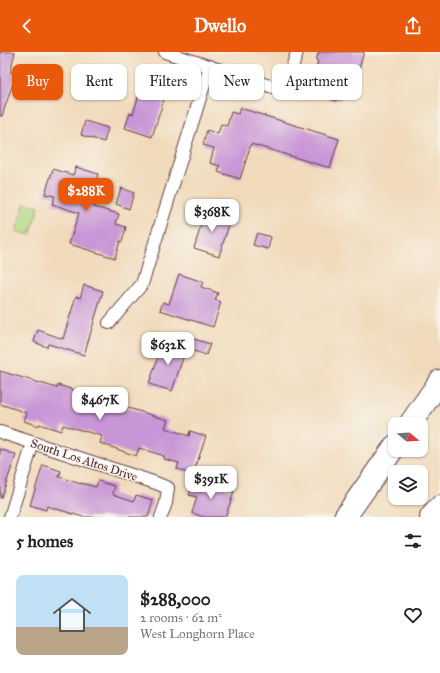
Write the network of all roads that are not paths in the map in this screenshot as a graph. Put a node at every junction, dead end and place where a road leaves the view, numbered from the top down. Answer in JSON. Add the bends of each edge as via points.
{"nodes":[{"id":1,"x":165,"y":52,"type":"edge"},
{"id":2,"x":297,"y":52,"type":"edge"},
{"id":3,"x":209,"y":66,"type":"edge"},
{"id":4,"x":209,"y":69,"type":"edge"},
{"id":5,"x":264,"y":84,"type":"edge"},
{"id":6,"x":109,"y":323,"type":"dead end"},
{"id":7,"x":440,"y":381,"type":"edge"},
{"id":8,"x":440,"y":403,"type":"edge"},
{"id":9,"x":415,"y":417,"type":"edge"},
{"id":10,"x":428,"y":418,"type":"edge"},
{"id":11,"x":0,"y":432,"type":"edge"},
{"id":12,"x":34,"y":443,"type":"junction"},
{"id":13,"x":388,"y":456,"type":"edge"},
{"id":14,"x":396,"y":457,"type":"edge"},
{"id":15,"x":440,"y":506,"type":"edge"},
{"id":16,"x":10,"y":517,"type":"edge"},
{"id":17,"x":162,"y":517,"type":"edge"},
{"id":18,"x":346,"y":517,"type":"edge"},
{"id":19,"x":349,"y":517,"type":"edge"},
{"id":20,"x":431,"y":517,"type":"edge"}],
"edges":[{"from":1,"to":3,"type":"street"},
{"from":2,"to":5,"type":"street","via":[[285,91]]},
{"from":4,"to":6,"type":"street","via":[[142,284]]},
{"from":7,"to":9,"type":"highway"},
{"from":8,"to":10,"type":"highway"},
{"from":11,"to":12,"type":"street","name":"South Los Altos Drive"},
{"from":12,"to":16,"type":"street"},
{"from":12,"to":17,"type":"street","name":"South Los Altos Drive","via":[[168,488]]},
{"from":13,"to":18,"type":"highway"},
{"from":14,"to":19,"type":"highway"},
{"from":15,"to":20,"type":"highway"}]}
